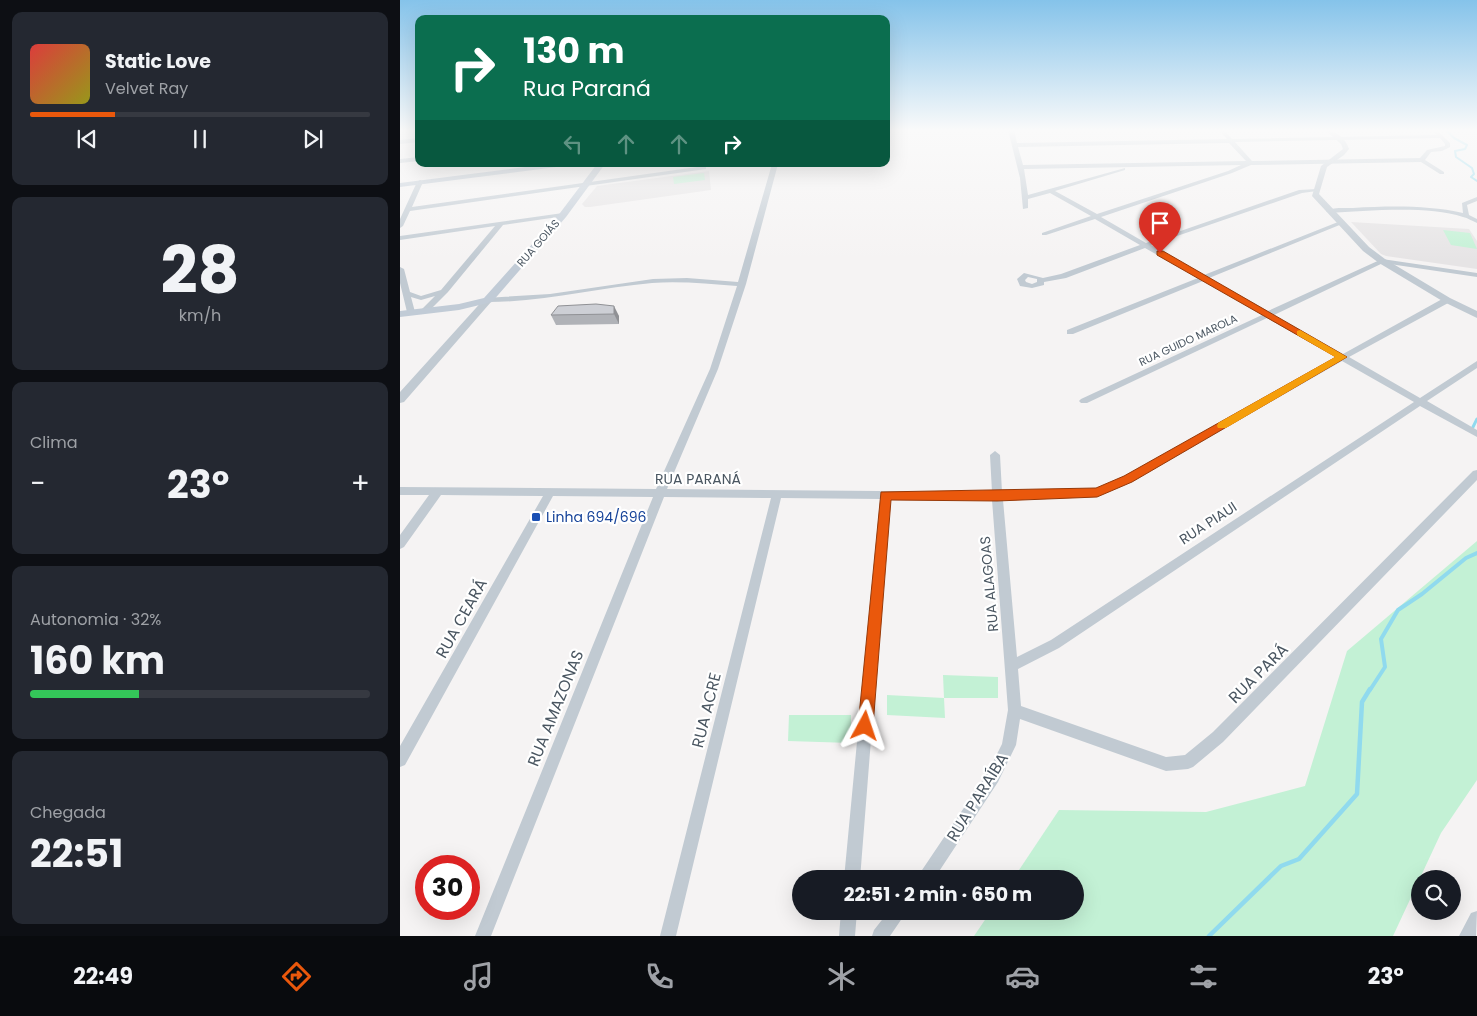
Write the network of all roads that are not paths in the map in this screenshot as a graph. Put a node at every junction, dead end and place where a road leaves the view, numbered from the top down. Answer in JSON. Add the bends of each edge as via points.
{"nodes":[{"id":1,"x":485,"y":174,"type":"edge"},
{"id":2,"x":594,"y":174,"type":"edge"},
{"id":3,"x":662,"y":174,"type":"edge"},
{"id":4,"x":772,"y":174,"type":"edge"},
{"id":5,"x":1021,"y":174,"type":"edge"},
{"id":6,"x":1100,"y":174,"type":"edge"},
{"id":7,"x":1109,"y":174,"type":"edge"},
{"id":8,"x":1225,"y":174,"type":"edge"},
{"id":9,"x":1321,"y":174,"type":"edge"},
{"id":10,"x":1098,"y":177,"type":"junction"},
{"id":11,"x":420,"y":182,"type":"junction"},
{"id":12,"x":586,"y":184,"type":"junction"},
{"id":13,"x":400,"y":185,"type":"edge"},
{"id":14,"x":1315,"y":190,"type":"junction"},
{"id":15,"x":1051,"y":192,"type":"junction"},
{"id":16,"x":1025,"y":198,"type":"junction"},
{"id":17,"x":1477,"y":199,"type":"edge"},
{"id":18,"x":1024,"y":208,"type":"dead end"},
{"id":19,"x":408,"y":209,"type":"junction"},
{"id":20,"x":1329,"y":210,"type":"junction"},
{"id":21,"x":1466,"y":214,"type":"junction"},
{"id":22,"x":563,"y":215,"type":"junction"},
{"id":23,"x":1095,"y":216,"type":"junction"},
{"id":24,"x":1477,"y":221,"type":"edge"},
{"id":25,"x":1340,"y":222,"type":"junction"},
{"id":26,"x":501,"y":224,"type":"junction"},
{"id":27,"x":400,"y":226,"type":"edge"},
{"id":28,"x":1044,"y":234,"type":"dead end"},
{"id":29,"x":400,"y":238,"type":"edge"},
{"id":30,"x":1146,"y":245,"type":"junction"},
{"id":31,"x":1382,"y":261,"type":"junction"},
{"id":32,"x":400,"y":269,"type":"edge"},
{"id":33,"x":1477,"y":275,"type":"edge"},
{"id":34,"x":1202,"y":278,"type":"junction"},
{"id":35,"x":1042,"y":280,"type":"dead end"},
{"id":36,"x":742,"y":284,"type":"junction"},
{"id":37,"x":445,"y":290,"type":"junction"},
{"id":38,"x":408,"y":294,"type":"junction"},
{"id":39,"x":488,"y":300,"type":"junction"},
{"id":40,"x":1447,"y":300,"type":"junction"},
{"id":41,"x":459,"y":307,"type":"junction"},
{"id":42,"x":424,"y":311,"type":"junction"},
{"id":43,"x":412,"y":312,"type":"junction"},
{"id":44,"x":400,"y":314,"type":"edge"},
{"id":45,"x":1268,"y":315,"type":"junction"},
{"id":46,"x":1477,"y":315,"type":"edge"},
{"id":47,"x":471,"y":319,"type":"junction"},
{"id":48,"x":1070,"y":332,"type":"dead end"},
{"id":49,"x":1342,"y":357,"type":"junction"},
{"id":50,"x":1477,"y":364,"type":"edge"},
{"id":51,"x":400,"y":399,"type":"edge"},
{"id":52,"x":1420,"y":401,"type":"junction"},
{"id":53,"x":1084,"y":402,"type":"dead end"},
{"id":54,"x":1477,"y":434,"type":"edge"},
{"id":55,"x":995,"y":455,"type":"dead end"},
{"id":56,"x":1477,"y":474,"type":"edge"},
{"id":57,"x":400,"y":491,"type":"edge"},
{"id":58,"x":438,"y":491,"type":"junction"},
{"id":59,"x":550,"y":493,"type":"junction"},
{"id":60,"x":660,"y":493,"type":"junction"},
{"id":61,"x":777,"y":493,"type":"junction"},
{"id":62,"x":885,"y":496,"type":"junction"},
{"id":63,"x":997,"y":496,"type":"junction"},
{"id":64,"x":400,"y":544,"type":"edge"},
{"id":65,"x":1011,"y":666,"type":"junction"},
{"id":66,"x":1015,"y":710,"type":"junction"},
{"id":67,"x":400,"y":760,"type":"edge"},
{"id":68,"x":853,"y":870,"type":"edge"},
{"id":69,"x":930,"y":870,"type":"edge"},
{"id":70,"x":1477,"y":919,"type":"edge"},
{"id":71,"x":848,"y":920,"type":"edge"},
{"id":72,"x":892,"y":920,"type":"edge"},
{"id":73,"x":483,"y":936,"type":"edge"},
{"id":74,"x":668,"y":936,"type":"edge"},
{"id":75,"x":847,"y":936,"type":"edge"},
{"id":76,"x":880,"y":936,"type":"edge"},
{"id":77,"x":1467,"y":936,"type":"edge"}],
"edges":[{"from":1,"to":11,"type":"main road"},
{"from":2,"to":12,"type":"main road","name":"RUA GOIÁS"},
{"from":3,"to":12,"type":"street"},
{"from":4,"to":36,"type":"street","name":"RUA AMAZONAS"},
{"from":5,"to":16,"type":"street"},
{"from":6,"to":10,"type":"street"},
{"from":7,"to":10,"type":"street"},
{"from":8,"to":23,"type":"street"},
{"from":9,"to":14,"type":"street"},
{"from":10,"to":15,"type":"street"},
{"from":11,"to":13,"type":"main road"},
{"from":11,"to":19,"type":"street"},
{"from":12,"to":19,"type":"street"},
{"from":12,"to":22,"type":"main road","name":"RUA GOIÁS"},
{"from":14,"to":20,"type":"street"},
{"from":14,"to":30,"type":"street","via":[[1301,191]]},
{"from":15,"to":16,"type":"street"},
{"from":15,"to":23,"type":"street"},
{"from":16,"to":18,"type":"street"},
{"from":17,"to":21,"type":"street","via":[[1464,204]]},
{"from":19,"to":27,"type":"street"},
{"from":20,"to":21,"type":"street","via":[[1396,208]]},
{"from":20,"to":25,"type":"street"},
{"from":21,"to":24,"type":"street"},
{"from":22,"to":26,"type":"street"},
{"from":22,"to":39,"type":"main road","name":"RUA GOIÁS"},
{"from":23,"to":28,"type":"street"},
{"from":23,"to":30,"type":"street"},
{"from":25,"to":31,"type":"street"},
{"from":25,"to":34,"type":"street"},
{"from":26,"to":29,"type":"street"},
{"from":26,"to":37,"type":"street"},
{"from":30,"to":34,"type":"street"},
{"from":30,"to":35,"type":"street","via":[[1062,276]]},
{"from":31,"to":33,"type":"street"},
{"from":31,"to":40,"type":"street"},
{"from":31,"to":45,"type":"street","name":"RUA GUIDO MAROLA"},
{"from":32,"to":38,"type":"street"},
{"from":34,"to":45,"type":"street"},
{"from":34,"to":48,"type":"street"},
{"from":36,"to":39,"type":"street","via":[[653,281]]},
{"from":36,"to":60,"type":"street","name":"RUA AMAZONAS","via":[[714,369]]},
{"from":37,"to":38,"type":"street","via":[[426,298]]},
{"from":37,"to":42,"type":"street"},
{"from":38,"to":43,"type":"street"},
{"from":39,"to":41,"type":"main road"},
{"from":39,"to":47,"type":"street","name":"RUA GOIÁS"},
{"from":40,"to":46,"type":"street"},
{"from":40,"to":49,"type":"street","name":"RUA PARANÁ"},
{"from":41,"to":42,"type":"main road"},
{"from":41,"to":47,"type":"street","via":[[468,310]]},
{"from":42,"to":43,"type":"main road"},
{"from":43,"to":44,"type":"main road"},
{"from":45,"to":49,"type":"street"},
{"from":45,"to":53,"type":"street","name":"RUA GUIDO MAROLA"},
{"from":47,"to":51,"type":"street","name":"RUA GOIÁS"},
{"from":49,"to":52,"type":"street"},
{"from":49,"to":63,"type":"street","name":"RUA PARANÁ","via":[[1128,479],[1097,493]]},
{"from":50,"to":52,"type":"street","name":"RUA PIAUI"},
{"from":52,"to":54,"type":"street"},
{"from":52,"to":65,"type":"street","name":"RUA PIAUI","via":[[1055,644]]},
{"from":55,"to":63,"type":"street","name":"RUA ALAGOAS"},
{"from":56,"to":66,"type":"street","name":"RUA PARÁ","via":[[1218,737],[1188,762],[1166,764]]},
{"from":57,"to":58,"type":"street","name":"RUA PARANÁ"},
{"from":58,"to":59,"type":"street","name":"RUA PARANÁ"},
{"from":58,"to":64,"type":"street"},
{"from":59,"to":60,"type":"street","name":"RUA PARANÁ"},
{"from":59,"to":67,"type":"street","name":"RUA CEARÁ"},
{"from":60,"to":61,"type":"street","name":"RUA PARANÁ"},
{"from":60,"to":73,"type":"street","name":"RUA AMAZONAS"},
{"from":61,"to":62,"type":"street","name":"RUA PARANÁ"},
{"from":61,"to":74,"type":"street","name":"RUA ACRE"},
{"from":62,"to":63,"type":"street","name":"RUA PARANÁ"},
{"from":62,"to":68,"type":"street"},
{"from":63,"to":65,"type":"street","name":"RUA ALAGOAS"},
{"from":65,"to":66,"type":"street","name":"RUA ALAGOAS"},
{"from":66,"to":69,"type":"street","name":"RUA PARAÍBA","via":[[1009,745],[993,777]]},
{"from":70,"to":77,"type":"street"},
{"from":71,"to":75,"type":"street"},
{"from":72,"to":76,"type":"street"}]}
